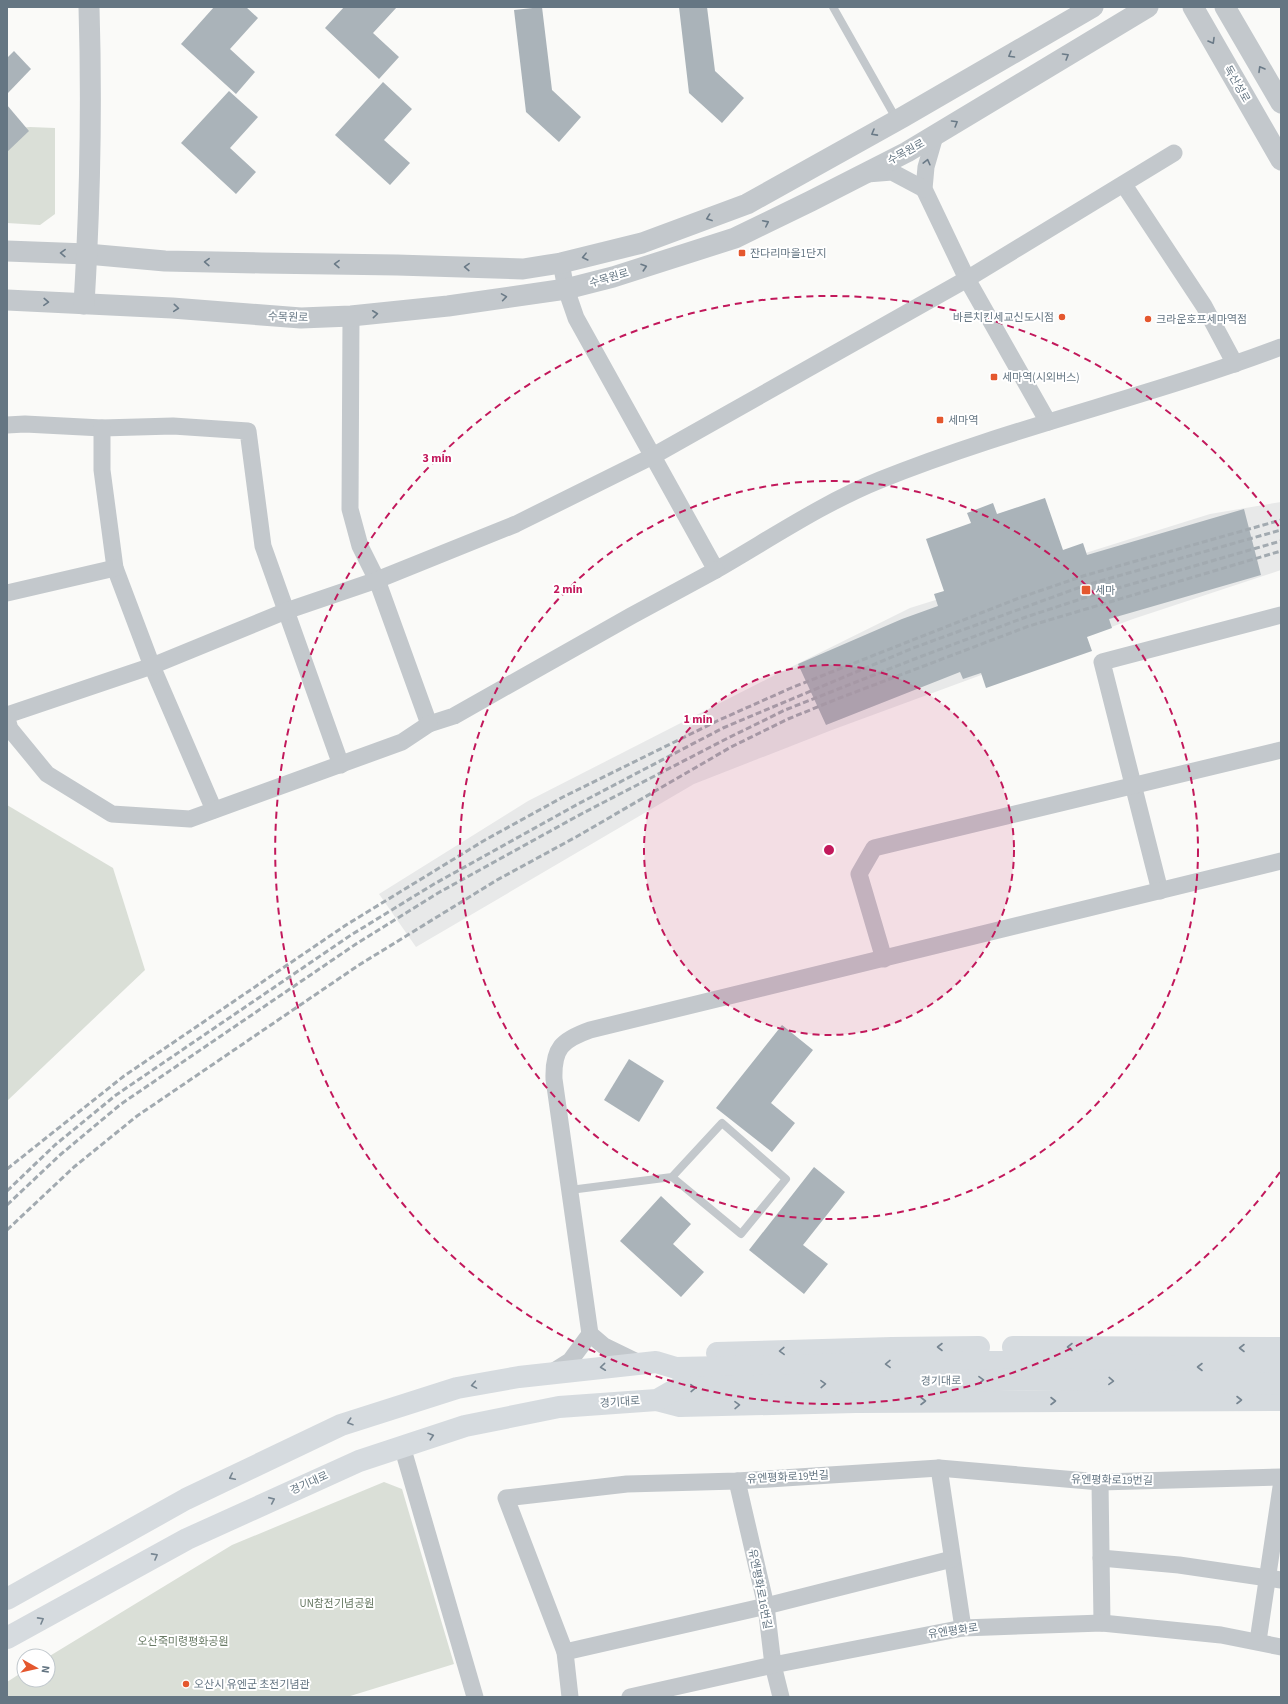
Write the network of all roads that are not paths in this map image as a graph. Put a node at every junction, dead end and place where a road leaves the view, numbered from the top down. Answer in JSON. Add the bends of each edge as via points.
{"nodes":[{"id":1,"x":89,"y":7,"type":"edge"},
{"id":2,"x":834,"y":7,"type":"edge"},
{"id":3,"x":1093,"y":7,"type":"edge"},
{"id":4,"x":1148,"y":7,"type":"edge"},
{"id":5,"x":1193,"y":7,"type":"edge"},
{"id":6,"x":1225,"y":7,"type":"edge"},
{"id":7,"x":1281,"y":103,"type":"edge"},
{"id":8,"x":897,"y":120,"type":"junction"},
{"id":9,"x":935,"y":136,"type":"junction"},
{"id":10,"x":1174,"y":153,"type":"dead end"},
{"id":11,"x":1281,"y":160,"type":"edge"},
{"id":12,"x":863,"y":174,"type":"junction"},
{"id":13,"x":1124,"y":185,"type":"junction"},
{"id":14,"x":924,"y":189,"type":"junction"},
{"id":15,"x":7,"y":251,"type":"edge"},
{"id":16,"x":87,"y":254,"type":"junction"},
{"id":17,"x":561,"y":263,"type":"junction"},
{"id":18,"x":967,"y":279,"type":"junction"},
{"id":19,"x":566,"y":289,"type":"junction"},
{"id":20,"x":7,"y":300,"type":"edge"},
{"id":21,"x":84,"y":304,"type":"junction"},
{"id":22,"x":351,"y":316,"type":"junction"},
{"id":23,"x":1281,"y":347,"type":"edge"},
{"id":24,"x":1235,"y":364,"type":"junction"},
{"id":25,"x":1048,"y":422,"type":"junction"},
{"id":26,"x":7,"y":425,"type":"edge"},
{"id":27,"x":102,"y":428,"type":"junction"},
{"id":28,"x":653,"y":456,"type":"junction"},
{"id":29,"x":115,"y":568,"type":"junction"},
{"id":30,"x":716,"y":570,"type":"junction"},
{"id":31,"x":377,"y":580,"type":"junction"},
{"id":32,"x":7,"y":593,"type":"edge"},
{"id":33,"x":286,"y":611,"type":"junction"},
{"id":34,"x":1281,"y":616,"type":"edge"},
{"id":35,"x":152,"y":666,"type":"junction"},
{"id":36,"x":7,"y":715,"type":"edge"},
{"id":37,"x":7,"y":719,"type":"edge"},
{"id":38,"x":429,"y":724,"type":"junction"},
{"id":39,"x":1281,"y":750,"type":"edge"},
{"id":40,"x":341,"y":765,"type":"junction"},
{"id":41,"x":1133,"y":786,"type":"junction"},
{"id":42,"x":214,"y":810,"type":"junction"},
{"id":43,"x":1281,"y":861,"type":"edge"},
{"id":44,"x":1160,"y":891,"type":"junction"},
{"id":45,"x":884,"y":959,"type":"junction"},
{"id":46,"x":672,"y":1177,"type":"junction"},
{"id":47,"x":570,"y":1190,"type":"junction"},
{"id":48,"x":590,"y":1334,"type":"junction"},
{"id":49,"x":1281,"y":1348,"type":"edge"},
{"id":50,"x":649,"y":1363,"type":"junction"},
{"id":51,"x":1281,"y":1367,"type":"edge"},
{"id":52,"x":550,"y":1373,"type":"junction"},
{"id":53,"x":1281,"y":1384,"type":"edge"},
{"id":54,"x":657,"y":1400,"type":"junction"},
{"id":55,"x":1281,"y":1400,"type":"edge"},
{"id":56,"x":402,"y":1446,"type":"junction"},
{"id":57,"x":939,"y":1468,"type":"junction"},
{"id":58,"x":1281,"y":1477,"type":"edge"},
{"id":59,"x":737,"y":1480,"type":"junction"},
{"id":60,"x":1100,"y":1482,"type":"junction"},
{"id":61,"x":1281,"y":1487,"type":"edge"},
{"id":62,"x":1101,"y":1558,"type":"junction"},
{"id":63,"x":952,"y":1559,"type":"junction"},
{"id":64,"x":1274,"y":1579,"type":"edge"},
{"id":65,"x":7,"y":1599,"type":"edge"},
{"id":66,"x":766,"y":1606,"type":"junction"},
{"id":67,"x":1102,"y":1623,"type":"junction"},
{"id":68,"x":963,"y":1628,"type":"junction"},
{"id":69,"x":7,"y":1638,"type":"edge"},
{"id":70,"x":1258,"y":1641,"type":"junction"},
{"id":71,"x":1281,"y":1647,"type":"edge"},
{"id":72,"x":565,"y":1652,"type":"junction"},
{"id":73,"x":772,"y":1665,"type":"junction"},
{"id":74,"x":475,"y":1697,"type":"edge"},
{"id":75,"x":570,"y":1697,"type":"edge"},
{"id":76,"x":630,"y":1697,"type":"edge"},
{"id":77,"x":781,"y":1697,"type":"edge"}],
"edges":[{"from":1,"to":16,"type":"street","via":[[91,78]]},
{"from":2,"to":8,"type":"lane"},
{"from":3,"to":8,"type":"street","one_way":true},
{"from":9,"to":4,"type":"street","name":"수목원로","one_way":true},
{"from":5,"to":11,"type":"street","name":"독산성로","one_way":true},
{"from":7,"to":6,"type":"street","one_way":true},
{"from":8,"to":17,"type":"street","one_way":true,"via":[[747,204],[642,243]]},
{"from":9,"to":12,"type":"street","name":"수목원로"},
{"from":14,"to":9,"type":"street","one_way":true,"via":[[926,167]]},
{"from":10,"to":13,"type":"street"},
{"from":12,"to":14,"type":"street","via":[[892,172]]},
{"from":19,"to":12,"type":"street","name":"수목원로","one_way":true,"via":[[613,277],[735,238]]},
{"from":13,"to":18,"type":"street"},
{"from":13,"to":24,"type":"street","via":[[1204,306]]},
{"from":14,"to":18,"type":"street"},
{"from":16,"to":15,"type":"street","one_way":true},
{"from":17,"to":16,"type":"street","one_way":true,"via":[[523,269],[165,261]]},
{"from":16,"to":21,"type":"street"},
{"from":17,"to":19,"type":"street"},
{"from":18,"to":25,"type":"street"},
{"from":18,"to":28,"type":"street"},
{"from":22,"to":19,"type":"street","name":"수목원로","one_way":true,"via":[[448,306]]},
{"from":19,"to":28,"type":"street","via":[[576,318]]},
{"from":20,"to":21,"type":"street","name":"수목원로","one_way":true},
{"from":21,"to":22,"type":"street","name":"수목원로","one_way":true,"via":[[301,318]]},
{"from":22,"to":31,"type":"street","via":[[350,509],[360,546]]},
{"from":23,"to":24,"type":"street"},
{"from":24,"to":25,"type":"street"},
{"from":25,"to":30,"type":"street","via":[[918,465],[845,495]]},
{"from":26,"to":27,"type":"street"},
{"from":27,"to":29,"type":"street","via":[[102,470]]},
{"from":27,"to":33,"type":"street","via":[[173,426],[248,431],[263,546]]},
{"from":28,"to":30,"type":"street"},
{"from":28,"to":31,"type":"street","via":[[516,524]]},
{"from":29,"to":32,"type":"street"},
{"from":29,"to":35,"type":"street"},
{"from":30,"to":38,"type":"street","via":[[454,716]]},
{"from":31,"to":33,"type":"street"},
{"from":31,"to":38,"type":"street"},
{"from":33,"to":35,"type":"street"},
{"from":33,"to":40,"type":"street"},
{"from":34,"to":41,"type":"street","via":[[1102,662]]},
{"from":35,"to":36,"type":"street"},
{"from":35,"to":42,"type":"street"},
{"from":37,"to":42,"type":"street","via":[[10,729],[47,774],[112,814],[190,819]]},
{"from":38,"to":40,"type":"street","via":[[402,742]]},
{"from":39,"to":41,"type":"street"},
{"from":40,"to":42,"type":"street"},
{"from":41,"to":44,"type":"street"},
{"from":41,"to":45,"type":"street","via":[[874,848],[859,874]]},
{"from":43,"to":44,"type":"street"},
{"from":44,"to":45,"type":"street"},
{"from":45,"to":47,"type":"street","via":[[573,1036],[560,1046],[554,1066]]},
{"from":46,"to":46,"type":"lane","via":[[722,1123],[786,1179],[741,1234]]},
{"from":46,"to":47,"type":"lane"},
{"from":47,"to":48,"type":"street"},
{"from":48,"to":50,"type":"street","via":[[604,1346]]},
{"from":48,"to":52,"type":"street","via":[[570,1361]]},
{"from":49,"to":50,"type":"main road","one_way":true,"via":[[892,1348],[676,1354]]},
{"from":51,"to":50,"type":"main road","name":"경기대로","one_way":true,"via":[[964,1362],[676,1368]]},
{"from":50,"to":52,"type":"main road","name":"경기대로","one_way":true},
{"from":52,"to":65,"type":"main road","name":"경기대로","one_way":true,"via":[[457,1388],[341,1425],[186,1499]]},
{"from":54,"to":53,"type":"main road","name":"경기대로","one_way":true,"via":[[678,1388],[923,1381],[1038,1379]]},
{"from":54,"to":55,"type":"main road","one_way":true,"via":[[680,1406],[856,1402]]},
{"from":56,"to":54,"type":"main road","name":"경기대로","one_way":true,"via":[[465,1426],[560,1407]]},
{"from":69,"to":56,"type":"main road","name":"경기대로","one_way":true,"via":[[187,1539],[359,1461]]},
{"from":56,"to":74,"type":"street"},
{"from":57,"to":59,"type":"street","name":"유엔평화로19번길"},
{"from":57,"to":60,"type":"street","name":"유엔평화로19번길"},
{"from":57,"to":63,"type":"street"},
{"from":58,"to":60,"type":"street","name":"유엔평화로19번길"},
{"from":59,"to":66,"type":"street","name":"유엔평화로16번길"},
{"from":59,"to":72,"type":"street","name":"유엔평화로19번길","via":[[627,1484],[506,1498]]},
{"from":60,"to":62,"type":"street"},
{"from":61,"to":64,"type":"street"},
{"from":62,"to":64,"type":"street","via":[[1179,1565]]},
{"from":62,"to":67,"type":"street"},
{"from":63,"to":66,"type":"street"},
{"from":63,"to":68,"type":"street"},
{"from":64,"to":70,"type":"street"},
{"from":66,"to":72,"type":"street"},
{"from":66,"to":73,"type":"street","name":"유엔평화로16번길"},
{"from":67,"to":68,"type":"street","name":"유엔평화로"},
{"from":67,"to":70,"type":"street","name":"유엔평화로","via":[[1173,1629]]},
{"from":68,"to":73,"type":"street","name":"유엔평화로"},
{"from":70,"to":71,"type":"street","name":"유엔평화로"},
{"from":72,"to":75,"type":"street","name":"유엔평화로19번길"},
{"from":73,"to":76,"type":"street","name":"유엔평화로"},
{"from":73,"to":77,"type":"street","name":"유엔평화로16번길"}]}
